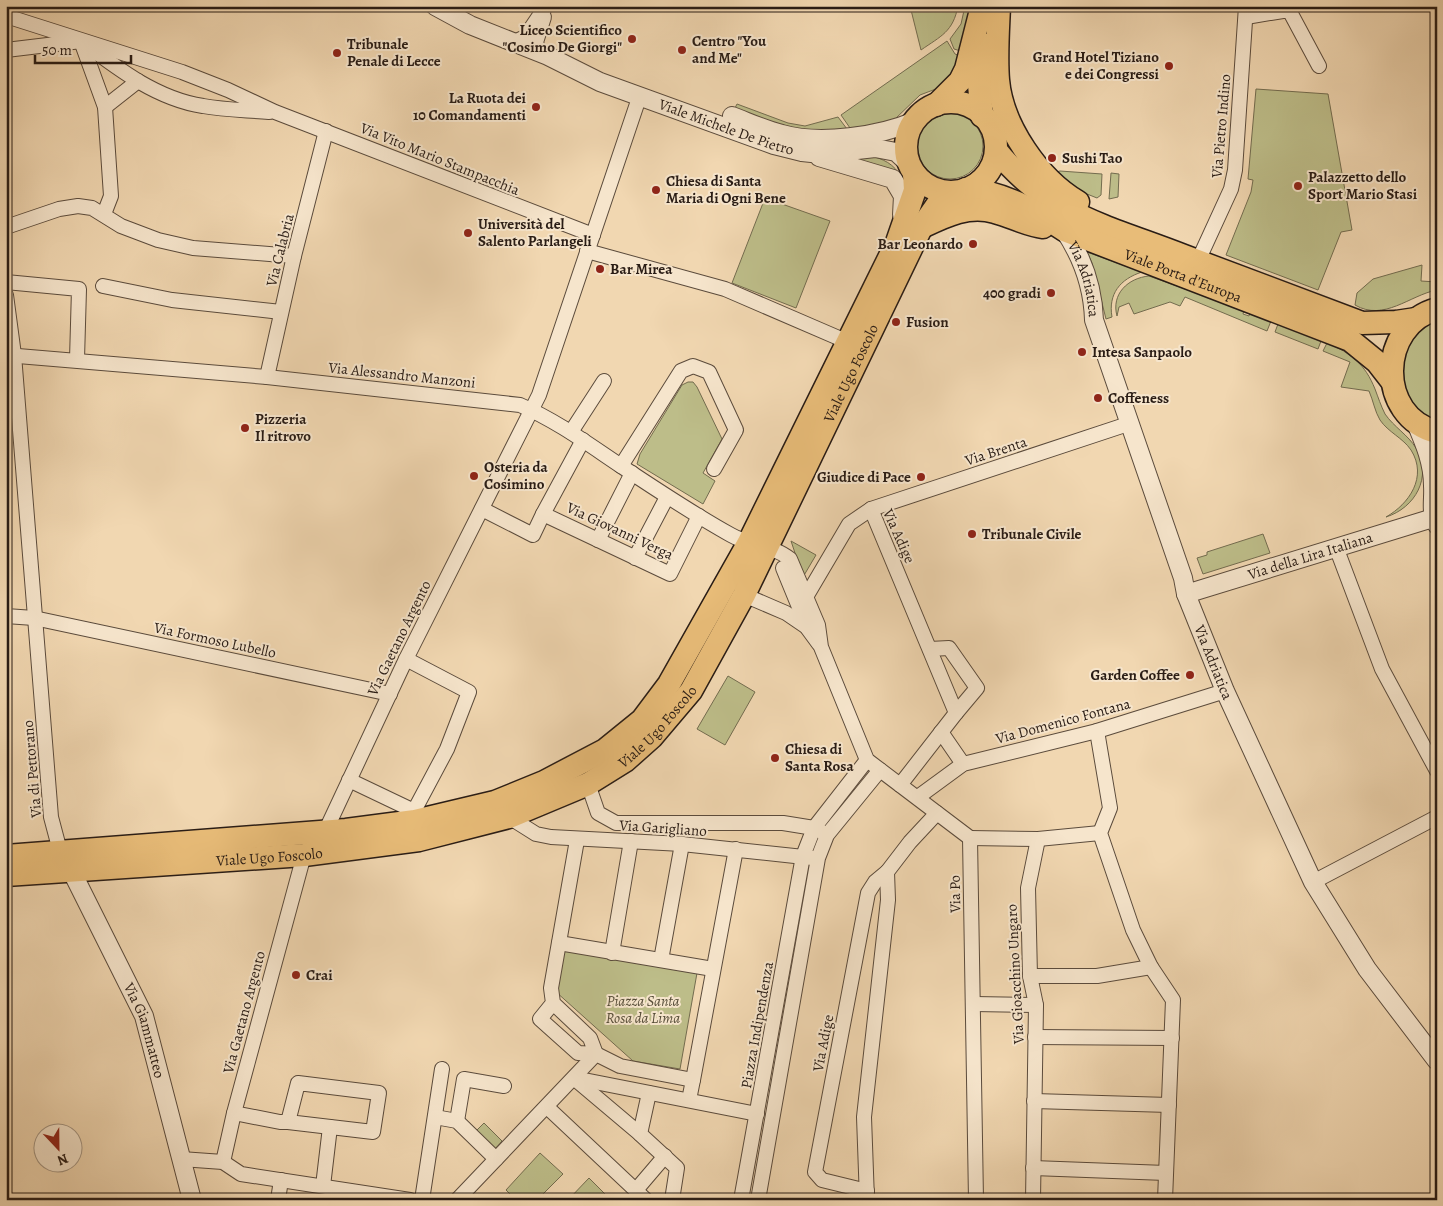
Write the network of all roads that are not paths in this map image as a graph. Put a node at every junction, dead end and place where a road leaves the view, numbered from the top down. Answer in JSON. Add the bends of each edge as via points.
{"nodes":[{"id":1,"x":435,"y":6,"type":"edge"},
{"id":2,"x":546,"y":6,"type":"edge"},
{"id":3,"x":982,"y":6,"type":"edge"},
{"id":4,"x":993,"y":6,"type":"edge"},
{"id":5,"x":998,"y":6,"type":"edge"},
{"id":6,"x":1246,"y":12,"type":"edge"},
{"id":7,"x":6,"y":16,"type":"edge"},
{"id":8,"x":81,"y":41,"type":"junction"},
{"id":9,"x":514,"y":42,"type":"junction"},
{"id":10,"x":6,"y":50,"type":"edge"},
{"id":11,"x":544,"y":54,"type":"junction"},
{"id":12,"x":1319,"y":66,"type":"dead end"},
{"id":13,"x":138,"y":81,"type":"junction"},
{"id":14,"x":640,"y":95,"type":"junction"},
{"id":15,"x":936,"y":105,"type":"junction"},
{"id":16,"x":105,"y":107,"type":"junction"},
{"id":17,"x":275,"y":112,"type":"junction"},
{"id":18,"x":915,"y":121,"type":"junction"},
{"id":19,"x":995,"y":129,"type":"junction"},
{"id":20,"x":326,"y":131,"type":"junction"},
{"id":21,"x":802,"y":152,"type":"junction"},
{"id":22,"x":912,"y":169,"type":"junction"},
{"id":23,"x":961,"y":191,"type":"junction"},
{"id":24,"x":104,"y":214,"type":"junction"},
{"id":25,"x":6,"y":227,"type":"edge"},
{"id":26,"x":921,"y":228,"type":"junction"},
{"id":27,"x":1064,"y":230,"type":"junction"},
{"id":28,"x":593,"y":236,"type":"junction"},
{"id":29,"x":1132,"y":236,"type":"junction"},
{"id":30,"x":587,"y":251,"type":"junction"},
{"id":31,"x":893,"y":251,"type":"junction"},
{"id":32,"x":294,"y":256,"type":"junction"},
{"id":33,"x":1198,"y":261,"type":"junction"},
{"id":34,"x":6,"y":282,"type":"edge"},
{"id":35,"x":103,"y":286,"type":"dead end"},
{"id":36,"x":6,"y":295,"type":"edge"},
{"id":37,"x":1437,"y":308,"type":"edge"},
{"id":38,"x":281,"y":312,"type":"junction"},
{"id":39,"x":1416,"y":319,"type":"junction"},
{"id":40,"x":848,"y":342,"type":"junction"},
{"id":41,"x":10,"y":355,"type":"edge"},
{"id":42,"x":77,"y":359,"type":"junction"},
{"id":43,"x":267,"y":377,"type":"junction"},
{"id":44,"x":1391,"y":380,"type":"junction"},
{"id":45,"x":604,"y":381,"type":"dead end"},
{"id":46,"x":532,"y":410,"type":"junction"},
{"id":47,"x":1415,"y":421,"type":"junction"},
{"id":48,"x":1131,"y":423,"type":"junction"},
{"id":49,"x":570,"y":432,"type":"junction"},
{"id":50,"x":1437,"y":432,"type":"edge"},
{"id":51,"x":583,"y":440,"type":"junction"},
{"id":52,"x":714,"y":469,"type":"dead end"},
{"id":53,"x":627,"y":470,"type":"junction"},
{"id":54,"x":1435,"y":483,"type":"edge"},
{"id":55,"x":667,"y":497,"type":"junction"},
{"id":56,"x":482,"y":509,"type":"junction"},
{"id":57,"x":871,"y":509,"type":"junction"},
{"id":58,"x":543,"y":514,"type":"junction"},
{"id":59,"x":699,"y":516,"type":"junction"},
{"id":60,"x":1435,"y":522,"type":"edge"},
{"id":61,"x":598,"y":540,"type":"junction"},
{"id":62,"x":758,"y":546,"type":"junction"},
{"id":63,"x":1336,"y":547,"type":"junction"},
{"id":64,"x":635,"y":558,"type":"junction"},
{"id":65,"x":1186,"y":594,"type":"junction"},
{"id":66,"x":744,"y":595,"type":"junction"},
{"id":67,"x":806,"y":597,"type":"junction"},
{"id":68,"x":6,"y":616,"type":"edge"},
{"id":69,"x":34,"y":618,"type":"junction"},
{"id":70,"x":808,"y":629,"type":"junction"},
{"id":71,"x":821,"y":647,"type":"junction"},
{"id":72,"x":930,"y":649,"type":"junction"},
{"id":73,"x":406,"y":659,"type":"junction"},
{"id":74,"x":1225,"y":691,"type":"junction"},
{"id":75,"x":390,"y":694,"type":"junction"},
{"id":76,"x":956,"y":713,"type":"junction"},
{"id":77,"x":1097,"y":731,"type":"junction"},
{"id":78,"x":941,"y":732,"type":"junction"},
{"id":79,"x":867,"y":760,"type":"junction"},
{"id":80,"x":964,"y":764,"type":"junction"},
{"id":81,"x":880,"y":770,"type":"junction"},
{"id":82,"x":1437,"y":772,"type":"edge"},
{"id":83,"x":349,"y":780,"type":"junction"},
{"id":84,"x":588,"y":784,"type":"junction"},
{"id":85,"x":900,"y":785,"type":"junction"},
{"id":86,"x":918,"y":798,"type":"junction"},
{"id":87,"x":937,"y":813,"type":"junction"},
{"id":88,"x":415,"y":816,"type":"junction"},
{"id":89,"x":1437,"y":817,"type":"edge"},
{"id":90,"x":509,"y":818,"type":"junction"},
{"id":91,"x":814,"y":828,"type":"junction"},
{"id":92,"x":325,"y":832,"type":"junction"},
{"id":93,"x":827,"y":834,"type":"junction"},
{"id":94,"x":1100,"y":834,"type":"junction"},
{"id":95,"x":970,"y":838,"type":"junction"},
{"id":96,"x":1038,"y":839,"type":"junction"},
{"id":97,"x":577,"y":840,"type":"junction"},
{"id":98,"x":631,"y":841,"type":"junction"},
{"id":99,"x":682,"y":844,"type":"junction"},
{"id":100,"x":736,"y":849,"type":"junction"},
{"id":101,"x":60,"y":851,"type":"junction"},
{"id":102,"x":304,"y":855,"type":"junction"},
{"id":103,"x":6,"y":856,"type":"edge"},
{"id":104,"x":803,"y":856,"type":"junction"},
{"id":105,"x":818,"y":858,"type":"junction"},
{"id":106,"x":73,"y":870,"type":"junction"},
{"id":107,"x":887,"y":872,"type":"junction"},
{"id":108,"x":6,"y":875,"type":"edge"},
{"id":109,"x":1314,"y":882,"type":"junction"},
{"id":110,"x":559,"y":943,"type":"junction"},
{"id":111,"x":612,"y":953,"type":"junction"},
{"id":112,"x":661,"y":960,"type":"junction"},
{"id":113,"x":1152,"y":967,"type":"junction"},
{"id":114,"x":714,"y":969,"type":"junction"},
{"id":115,"x":1030,"y":976,"type":"junction"},
{"id":116,"x":553,"y":1003,"type":"junction"},
{"id":117,"x":974,"y":1004,"type":"junction"},
{"id":118,"x":1036,"y":1005,"type":"junction"},
{"id":119,"x":1035,"y":1037,"type":"junction"},
{"id":120,"x":1172,"y":1038,"type":"junction"},
{"id":121,"x":596,"y":1054,"type":"junction"},
{"id":122,"x":1437,"y":1061,"type":"edge"},
{"id":123,"x":442,"y":1069,"type":"dead end"},
{"id":124,"x":574,"y":1078,"type":"junction"},
{"id":125,"x":693,"y":1080,"type":"junction"},
{"id":126,"x":504,"y":1086,"type":"dead end"},
{"id":127,"x":649,"y":1093,"type":"junction"},
{"id":128,"x":689,"y":1100,"type":"junction"},
{"id":129,"x":1034,"y":1101,"type":"junction"},
{"id":130,"x":1169,"y":1105,"type":"junction"},
{"id":131,"x":547,"y":1107,"type":"junction"},
{"id":132,"x":234,"y":1112,"type":"junction"},
{"id":133,"x":757,"y":1114,"type":"junction"},
{"id":134,"x":435,"y":1117,"type":"junction"},
{"id":135,"x":457,"y":1121,"type":"junction"},
{"id":136,"x":288,"y":1122,"type":"junction"},
{"id":137,"x":330,"y":1127,"type":"junction"},
{"id":138,"x":640,"y":1134,"type":"junction"},
{"id":139,"x":665,"y":1156,"type":"junction"},
{"id":140,"x":181,"y":1159,"type":"junction"},
{"id":141,"x":496,"y":1159,"type":"junction"},
{"id":142,"x":223,"y":1162,"type":"junction"},
{"id":143,"x":1033,"y":1168,"type":"junction"},
{"id":144,"x":1166,"y":1173,"type":"junction"},
{"id":145,"x":281,"y":1180,"type":"junction"},
{"id":146,"x":323,"y":1186,"type":"junction"},
{"id":147,"x":641,"y":1195,"type":"edge"},
{"id":148,"x":867,"y":1196,"type":"edge"},
{"id":149,"x":192,"y":1200,"type":"edge"},
{"id":150,"x":278,"y":1200,"type":"edge"},
{"id":151,"x":410,"y":1200,"type":"edge"},
{"id":152,"x":422,"y":1200,"type":"edge"},
{"id":153,"x":457,"y":1200,"type":"edge"},
{"id":154,"x":672,"y":1200,"type":"edge"},
{"id":155,"x":741,"y":1200,"type":"edge"},
{"id":156,"x":758,"y":1200,"type":"edge"},
{"id":157,"x":976,"y":1200,"type":"edge"},
{"id":158,"x":1033,"y":1200,"type":"edge"},
{"id":159,"x":1165,"y":1200,"type":"edge"}],
"edges":[{"from":1,"to":9,"type":"street","name":"Viale Michele De Pietro","via":[[470,25]]},
{"from":2,"to":9,"type":"street","via":[[525,37]]},
{"from":2,"to":11,"type":"street","via":[[536,42]]},
{"from":3,"to":15,"type":"main road","via":[[966,69],[960,81]]},
{"from":4,"to":19,"type":"main road","via":[[980,85]]},
{"from":5,"to":19,"type":"main road"},
{"from":6,"to":12,"type":"street","name":"Via Pietro Indino","via":[[1289,10]]},
{"from":6,"to":33,"type":"street","name":"Via Pietro Indino","via":[[1235,170],[1231,189]]},
{"from":7,"to":8,"type":"street","name":"Via Vito Mario Stampacchia"},
{"from":8,"to":10,"type":"street","name":"Via Vito Mario Stampacchia"},
{"from":8,"to":13,"type":"street","name":"Via Vito Mario Stampacchia"},
{"from":8,"to":16,"type":"street"},
{"from":8,"to":17,"type":"street","name":"Via Vito Mario Stampacchia","via":[[182,72]]},
{"from":9,"to":11,"type":"street","name":"Viale Michele De Pietro"},
{"from":11,"to":14,"type":"street","name":"Viale Michele De Pietro","via":[[578,72]]},
{"from":11,"to":18,"type":"street","name":"Viale Michele De Pietro","via":[[800,138],[834,139],[897,128]]},
{"from":13,"to":16,"type":"street"},
{"from":13,"to":17,"type":"street","name":"Via Vito Mario Stampacchia","via":[[179,100],[202,106]]},
{"from":14,"to":21,"type":"street","name":"Viale Michele De Pietro","via":[[774,145]]},
{"from":14,"to":28,"type":"street","name":"Via Gaetano Argento"},
{"from":15,"to":18,"type":"main road"},
{"from":15,"to":19,"type":"main road","via":[[966,105]]},
{"from":16,"to":24,"type":"street","via":[[111,196]]},
{"from":17,"to":20,"type":"street","name":"Via Vito Mario Stampacchia"},
{"from":18,"to":22,"type":"main road","via":[[907,138],[907,156]]},
{"from":19,"to":23,"type":"main road","via":[[994,160],[976,185]]},
{"from":19,"to":29,"type":"main road","via":[[1021,141],[1042,174],[1073,199]]},
{"from":19,"to":29,"type":"main road","name":"Viale Porta d'Europa","via":[[1016,175],[1039,194],[1092,222]]},
{"from":20,"to":28,"type":"street","name":"Via Vito Mario Stampacchia"},
{"from":20,"to":32,"type":"street","name":"Via Calabria"},
{"from":21,"to":22,"type":"street","name":"Viale Michele De Pietro","via":[[821,154],[875,148],[896,152]]},
{"from":21,"to":31,"type":"street","via":[[894,179],[903,196],[904,210]]},
{"from":22,"to":23,"type":"main road","via":[[932,188]]},
{"from":22,"to":31,"type":"main road","name":"Viale Ugo Foscolo","via":[[915,190]]},
{"from":23,"to":26,"type":"main road","name":"Viale Ugo Foscolo","via":[[937,205]]},
{"from":23,"to":27,"type":"main road","name":"Viale Porta d'Europa","via":[[987,191],[1008,198]]},
{"from":24,"to":25,"type":"street","via":[[78,206]]},
{"from":24,"to":32,"type":"street","via":[[136,232],[193,248]]},
{"from":26,"to":27,"type":"main road","via":[[961,211],[975,209],[994,211],[1036,226]]},
{"from":26,"to":62,"type":"main road","name":"Viale Ugo Foscolo"},
{"from":27,"to":44,"type":"main road","name":"Viale Porta d'Europa","via":[[1350,340],[1378,362]]},
{"from":27,"to":48,"type":"street","name":"Via Adriatica","via":[[1087,275],[1094,320]]},
{"from":28,"to":30,"type":"street","name":"Via Gaetano Argento"},
{"from":29,"to":33,"type":"main road","name":"Viale Porta d'Europa"},
{"from":30,"to":40,"type":"street","via":[[725,289]]},
{"from":30,"to":46,"type":"street","name":"Via Gaetano Argento"},
{"from":31,"to":40,"type":"main road","name":"Viale Ugo Foscolo"},
{"from":32,"to":38,"type":"street","name":"Via Calabria"},
{"from":33,"to":39,"type":"main road","name":"Viale Porta d'Europa","via":[[1362,323]]},
{"from":34,"to":42,"type":"street","via":[[78,290]]},
{"from":35,"to":38,"type":"street","via":[[172,300]]},
{"from":36,"to":41,"type":"street","name":"Via di Pettorano"},
{"from":37,"to":39,"type":"main road","name":"Viale Porta d'Europa"},
{"from":38,"to":43,"type":"street","name":"Via Calabria"},
{"from":39,"to":44,"type":"main road","name":"Viale Porta d'Europa","via":[[1406,327],[1394,349]]},
{"from":40,"to":62,"type":"main road","name":"Viale Ugo Foscolo"},
{"from":41,"to":42,"type":"street","name":"Via Alessandro Manzoni"},
{"from":41,"to":69,"type":"street","name":"Via di Pettorano"},
{"from":42,"to":43,"type":"street","name":"Via Alessandro Manzoni"},
{"from":43,"to":46,"type":"street","name":"Via Alessandro Manzoni","via":[[520,405]]},
{"from":44,"to":47,"type":"main road","name":"Viale Porta d'Europa","via":[[1398,400]]},
{"from":45,"to":49,"type":"street"},
{"from":46,"to":49,"type":"street","name":"Via Alessandro Manzoni"},
{"from":46,"to":56,"type":"street","name":"Via Gaetano Argento"},
{"from":47,"to":50,"type":"main road","name":"Viale Porta d'Europa"},
{"from":47,"to":54,"type":"street","via":[[1430,455]]},
{"from":48,"to":57,"type":"street","name":"Via Brenta"},
{"from":48,"to":65,"type":"street","name":"Via Adriatica"},
{"from":49,"to":51,"type":"street","name":"Via Alessandro Manzoni"},
{"from":51,"to":53,"type":"street","name":"Via Alessandro Manzoni"},
{"from":51,"to":58,"type":"street"},
{"from":52,"to":53,"type":"street","via":[[736,430],[709,372],[693,366],[681,371]]},
{"from":53,"to":55,"type":"street","name":"Via Alessandro Manzoni"},
{"from":53,"to":61,"type":"street"},
{"from":54,"to":60,"type":"street","via":[[1432,505]]},
{"from":55,"to":59,"type":"street","name":"Via Alessandro Manzoni"},
{"from":55,"to":64,"type":"street"},
{"from":56,"to":58,"type":"street","name":"Via Giovanni Verga","via":[[533,535]]},
{"from":56,"to":73,"type":"street","name":"Via Gaetano Argento"},
{"from":57,"to":67,"type":"street","name":"Via Adige","via":[[849,524]]},
{"from":57,"to":72,"type":"street","name":"Via Adige"},
{"from":58,"to":61,"type":"street","name":"Via Giovanni Verga"},
{"from":59,"to":62,"type":"street","name":"Via Alessandro Manzoni"},
{"from":59,"to":64,"type":"street","name":"Via Giovanni Verga","via":[[670,574]]},
{"from":60,"to":63,"type":"street","name":"Via della Lira Italiana"},
{"from":61,"to":64,"type":"street","name":"Via Giovanni Verga"},
{"from":62,"to":66,"type":"main road","name":"Viale Ugo Foscolo"},
{"from":62,"to":67,"type":"street","via":[[782,552],[790,559]]},
{"from":62,"to":70,"type":"street","via":[[782,564]]},
{"from":62,"to":88,"type":"main road","name":"Viale Ugo Foscolo","via":[[670,684],[642,720],[606,750],[528,790],[495,802]]},
{"from":63,"to":65,"type":"street","name":"Via della Lira Italiana"},
{"from":63,"to":82,"type":"street","via":[[1382,669]]},
{"from":65,"to":74,"type":"street","name":"Via Adriatica"},
{"from":66,"to":70,"type":"street","via":[[790,615]]},
{"from":66,"to":84,"type":"main road","name":"Viale Ugo Foscolo","via":[[691,690],[666,722],[625,761]]},
{"from":67,"to":71,"type":"street","via":[[818,625]]},
{"from":68,"to":69,"type":"street","name":"Via Formoso Lubello"},
{"from":69,"to":75,"type":"street","name":"Via Formoso Lubello"},
{"from":69,"to":101,"type":"street","name":"Via di Pettorano","via":[[51,817]]},
{"from":70,"to":71,"type":"street"},
{"from":71,"to":79,"type":"street"},
{"from":72,"to":76,"type":"street","name":"Via Adige"},
{"from":72,"to":76,"type":"street","via":[[949,648],[977,688]]},
{"from":73,"to":75,"type":"street","name":"Via Gaetano Argento"},
{"from":73,"to":88,"type":"street","via":[[469,692],[447,749]]},
{"from":74,"to":77,"type":"street","name":"Via Domenico Fontana"},
{"from":74,"to":109,"type":"street","name":"Via Adriatica"},
{"from":75,"to":83,"type":"street","name":"Via Gaetano Argento"},
{"from":76,"to":78,"type":"street"},
{"from":77,"to":80,"type":"street","name":"Via Domenico Fontana"},
{"from":77,"to":94,"type":"street","via":[[1110,808]]},
{"from":78,"to":80,"type":"street"},
{"from":78,"to":85,"type":"street"},
{"from":79,"to":81,"type":"street"},
{"from":79,"to":91,"type":"street","name":"Piazza Indipendenza"},
{"from":80,"to":86,"type":"street","name":"Via Domenico Fontana"},
{"from":81,"to":85,"type":"street"},
{"from":81,"to":93,"type":"street","name":"Piazza Indipendenza"},
{"from":83,"to":88,"type":"street"},
{"from":83,"to":92,"type":"street","name":"Via Gaetano Argento"},
{"from":84,"to":90,"type":"main road","name":"Viale Ugo Foscolo"},
{"from":84,"to":91,"type":"street","name":"Via Garigliano","via":[[598,813],[616,823],[784,823]]},
{"from":85,"to":86,"type":"street"},
{"from":86,"to":87,"type":"street"},
{"from":87,"to":95,"type":"street"},
{"from":87,"to":107,"type":"street","name":"Via Adige"},
{"from":88,"to":92,"type":"main road","name":"Viale Ugo Foscolo"},
{"from":89,"to":109,"type":"street"},
{"from":90,"to":97,"type":"street","name":"Via Garigliano","via":[[536,834]]},
{"from":90,"to":102,"type":"main road","name":"Viale Ugo Foscolo","via":[[419,840]]},
{"from":91,"to":93,"type":"street","name":"Via Garigliano"},
{"from":91,"to":104,"type":"street","name":"Piazza Indipendenza"},
{"from":92,"to":101,"type":"main road","name":"Viale Ugo Foscolo"},
{"from":92,"to":102,"type":"street","name":"Via Gaetano Argento"},
{"from":93,"to":105,"type":"street","name":"Piazza Indipendenza"},
{"from":94,"to":96,"type":"street"},
{"from":94,"to":113,"type":"street","via":[[1133,930]]},
{"from":95,"to":96,"type":"street"},
{"from":95,"to":117,"type":"street","name":"Via Po"},
{"from":96,"to":115,"type":"street","name":"Via Gioacchino Ungaro","via":[[1028,888]]},
{"from":97,"to":98,"type":"street","name":"Via Garigliano"},
{"from":97,"to":110,"type":"street"},
{"from":98,"to":99,"type":"street","name":"Via Garigliano"},
{"from":98,"to":111,"type":"street"},
{"from":99,"to":100,"type":"street","name":"Via Garigliano"},
{"from":99,"to":112,"type":"street"},
{"from":100,"to":104,"type":"street","name":"Via Garigliano"},
{"from":100,"to":114,"type":"street"},
{"from":101,"to":103,"type":"main road","name":"Viale Ugo Foscolo"},
{"from":101,"to":106,"type":"street","name":"Via Giammatteo"},
{"from":102,"to":106,"type":"main road","name":"Viale Ugo Foscolo"},
{"from":102,"to":132,"type":"street","name":"Via Gaetano Argento"},
{"from":104,"to":105,"type":"street","name":"Via Garigliano"},
{"from":104,"to":133,"type":"street","name":"Piazza Indipendenza"},
{"from":105,"to":156,"type":"street","name":"Piazza Indipendenza"},
{"from":106,"to":108,"type":"main road","name":"Viale Ugo Foscolo"},
{"from":106,"to":140,"type":"street","name":"Via Giammatteo","via":[[144,1016]]},
{"from":107,"to":148,"type":"street","name":"Via Adige","via":[[888,900],[864,1117]]},
{"from":107,"to":148,"type":"street","name":"Via Adige","via":[[868,893],[815,1172],[822,1180]]},
{"from":109,"to":122,"type":"street","name":"Via Adriatica","via":[[1367,969]]},
{"from":110,"to":111,"type":"street"},
{"from":110,"to":116,"type":"street","via":[[551,988]]},
{"from":111,"to":112,"type":"street"},
{"from":112,"to":114,"type":"street"},
{"from":113,"to":115,"type":"street","via":[[1097,976]]},
{"from":113,"to":120,"type":"street","via":[[1173,1000]]},
{"from":114,"to":125,"type":"street"},
{"from":115,"to":118,"type":"street","name":"Via Gioacchino Ungaro"},
{"from":116,"to":121,"type":"street","via":[[590,1038]]},
{"from":116,"to":121,"type":"street","via":[[540,1019],[578,1053]]},
{"from":117,"to":118,"type":"street"},
{"from":117,"to":157,"type":"street","name":"Via Po"},
{"from":118,"to":119,"type":"street","name":"Via Gioacchino Ungaro"},
{"from":119,"to":120,"type":"street"},
{"from":119,"to":129,"type":"street","name":"Via Gioacchino Ungaro"},
{"from":120,"to":130,"type":"street"},
{"from":121,"to":124,"type":"street"},
{"from":121,"to":125,"type":"street","via":[[620,1066]]},
{"from":123,"to":134,"type":"street"},
{"from":124,"to":127,"type":"street"},
{"from":124,"to":131,"type":"street"},
{"from":124,"to":138,"type":"street"},
{"from":125,"to":128,"type":"street"},
{"from":126,"to":135,"type":"street","via":[[464,1079]]},
{"from":127,"to":128,"type":"street"},
{"from":127,"to":138,"type":"street"},
{"from":128,"to":133,"type":"street"},
{"from":129,"to":130,"type":"street"},
{"from":129,"to":143,"type":"street","name":"Via Gioacchino Ungaro"},
{"from":130,"to":144,"type":"street"},
{"from":131,"to":141,"type":"street"},
{"from":131,"to":147,"type":"street"},
{"from":132,"to":136,"type":"street"},
{"from":132,"to":142,"type":"street","name":"Via Gaetano Argento"},
{"from":133,"to":155,"type":"street","name":"Piazza Indipendenza"},
{"from":134,"to":135,"type":"street"},
{"from":134,"to":152,"type":"street"},
{"from":135,"to":141,"type":"street"},
{"from":136,"to":137,"type":"street"},
{"from":136,"to":137,"type":"street","via":[[298,1083],[378,1092],[373,1132]]},
{"from":137,"to":146,"type":"street"},
{"from":138,"to":139,"type":"street"},
{"from":139,"to":147,"type":"street"},
{"from":139,"to":154,"type":"street","via":[[677,1168]]},
{"from":140,"to":142,"type":"street"},
{"from":140,"to":149,"type":"street","name":"Via Giammatteo"},
{"from":141,"to":153,"type":"street"},
{"from":142,"to":145,"type":"street","via":[[241,1174]]},
{"from":143,"to":144,"type":"street"},
{"from":143,"to":158,"type":"street","name":"Via Gioacchino Ungaro"},
{"from":144,"to":159,"type":"street"},
{"from":145,"to":146,"type":"street"},
{"from":145,"to":150,"type":"street"},
{"from":146,"to":151,"type":"street"}]}
